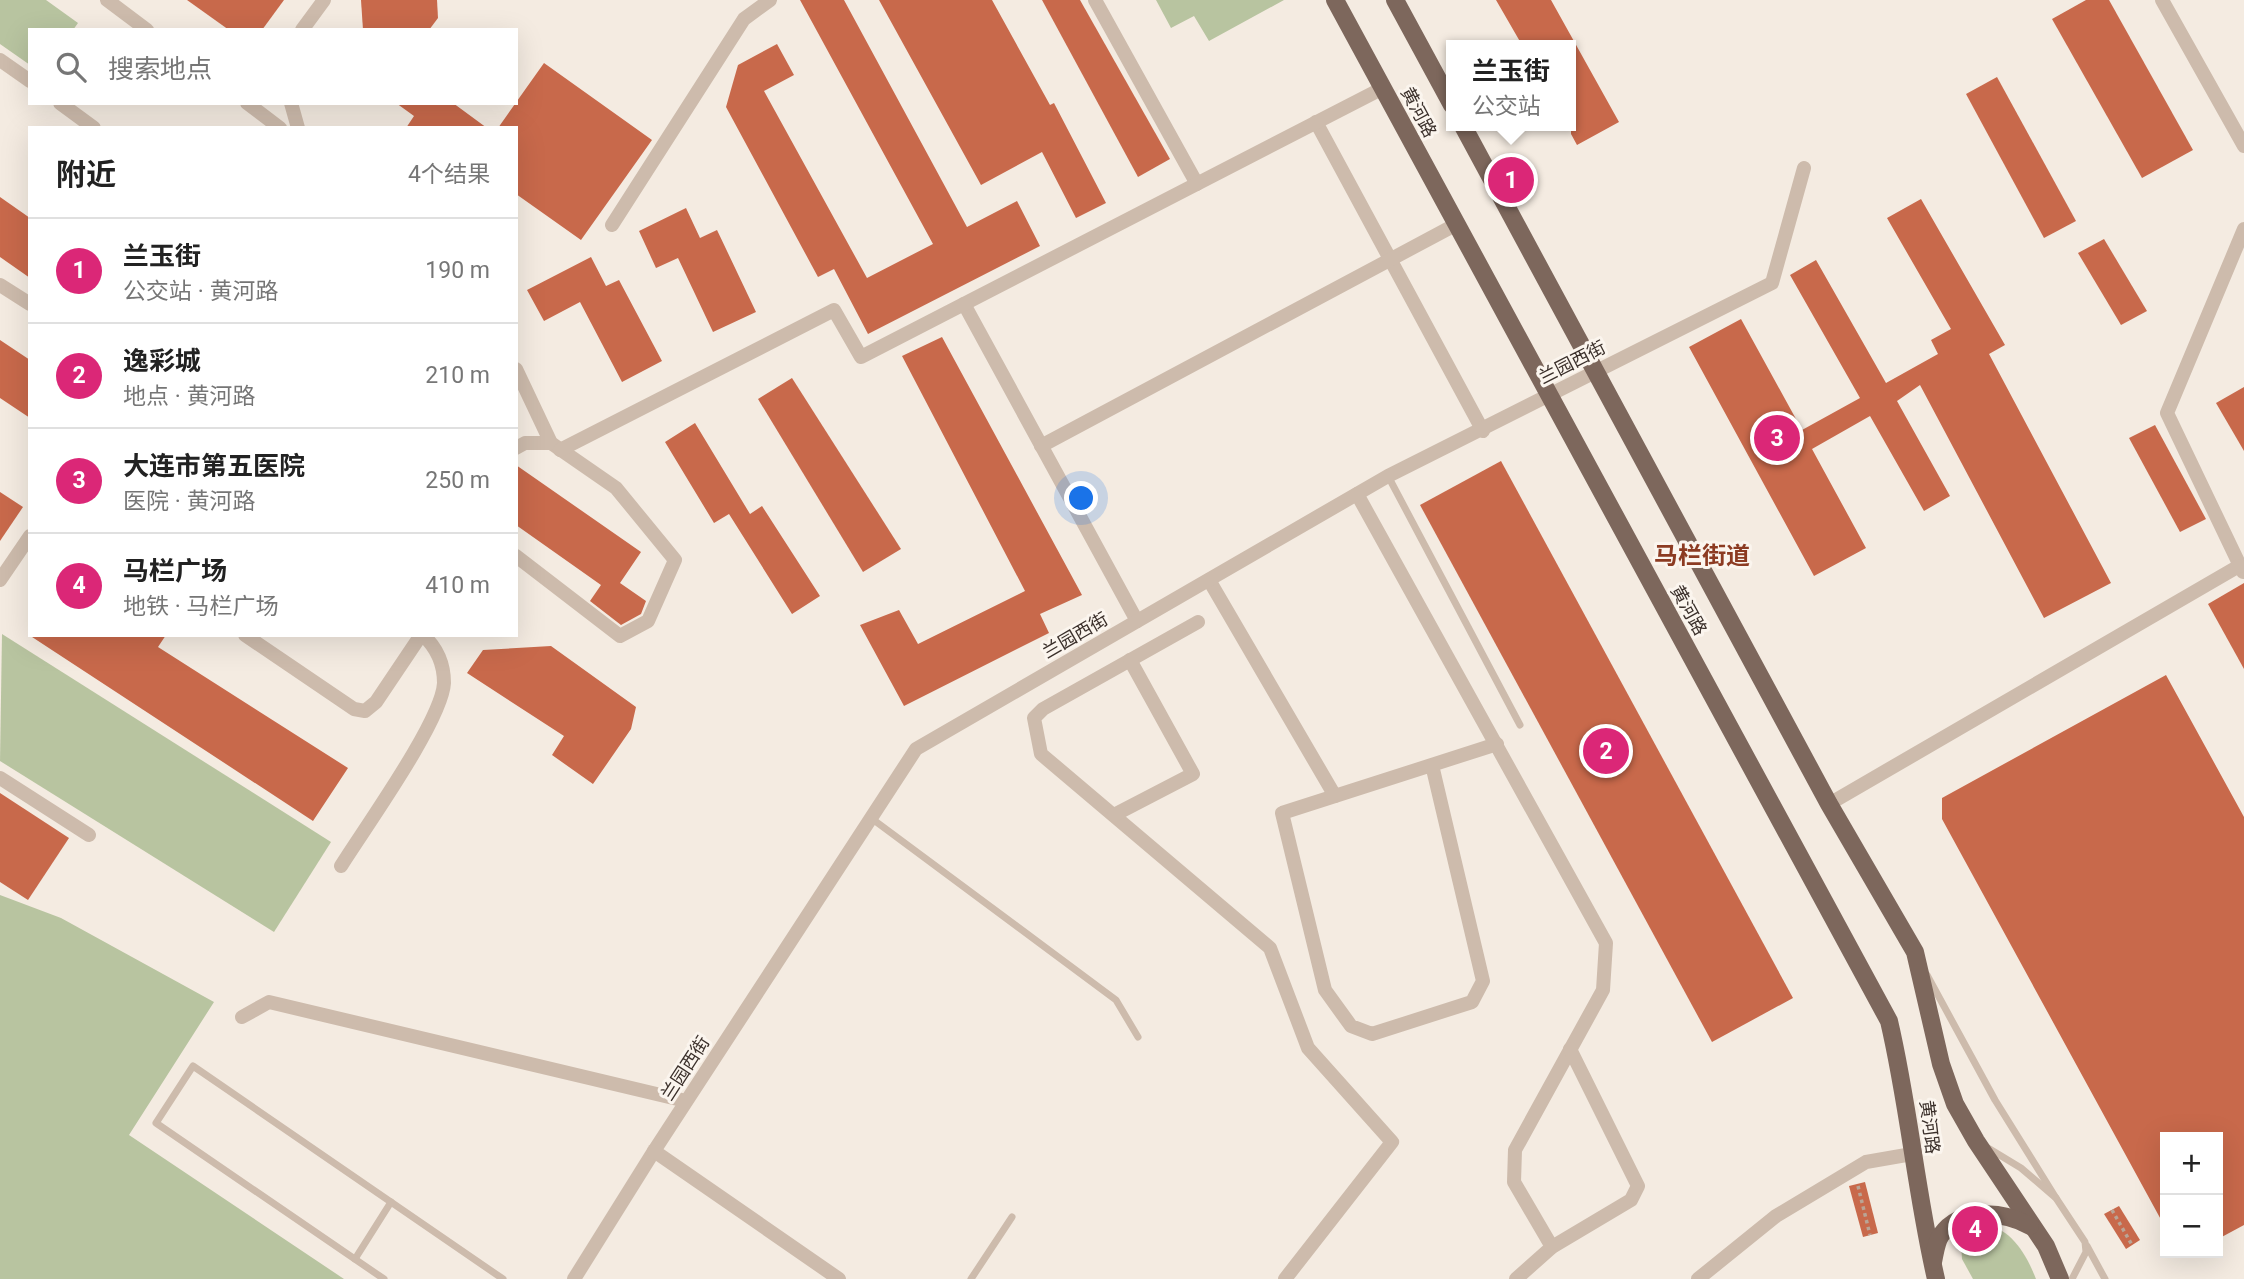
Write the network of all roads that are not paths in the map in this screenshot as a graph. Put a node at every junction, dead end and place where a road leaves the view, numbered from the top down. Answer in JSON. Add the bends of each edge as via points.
{"nodes":[{"id":1,"x":107,"y":0,"type":"edge"},
{"id":2,"x":324,"y":0,"type":"edge"},
{"id":3,"x":770,"y":0,"type":"edge"},
{"id":4,"x":1096,"y":0,"type":"edge"},
{"id":5,"x":1335,"y":0,"type":"edge"},
{"id":6,"x":1395,"y":0,"type":"edge"},
{"id":7,"x":2162,"y":0,"type":"edge"},
{"id":8,"x":753,"y":5,"type":"edge"},
{"id":9,"x":144,"y":28,"type":"edge"},
{"id":10,"x":303,"y":28,"type":"edge"},
{"id":11,"x":0,"y":60,"type":"edge"},
{"id":12,"x":28,"y":80,"type":"edge"},
{"id":13,"x":1383,"y":88,"type":"junction"},
{"id":14,"x":1446,"y":96,"type":"edge"},
{"id":15,"x":63,"y":105,"type":"edge"},
{"id":16,"x":250,"y":105,"type":"edge"},
{"id":17,"x":292,"y":105,"type":"edge"},
{"id":18,"x":1316,"y":122,"type":"junction"},
{"id":19,"x":91,"y":126,"type":"edge"},
{"id":20,"x":277,"y":126,"type":"edge"},
{"id":21,"x":297,"y":126,"type":"edge"},
{"id":22,"x":1466,"y":131,"type":"edge"},
{"id":23,"x":2244,"y":146,"type":"edge"},
{"id":24,"x":1804,"y":168,"type":"dead end"},
{"id":25,"x":1197,"y":184,"type":"junction"},
{"id":26,"x":611,"y":225,"type":"dead end"},
{"id":27,"x":1455,"y":225,"type":"junction"},
{"id":28,"x":2244,"y":229,"type":"edge"},
{"id":29,"x":1391,"y":261,"type":"junction"},
{"id":30,"x":0,"y":285,"type":"edge"},
{"id":31,"x":28,"y":303,"type":"edge"},
{"id":32,"x":964,"y":304,"type":"junction"},
{"id":33,"x":1596,"y":372,"type":"junction"},
{"id":34,"x":518,"y":373,"type":"edge"},
{"id":35,"x":1548,"y":395,"type":"junction"},
{"id":36,"x":1483,"y":431,"type":"junction"},
{"id":37,"x":556,"y":446,"type":"junction"},
{"id":38,"x":1041,"y":446,"type":"junction"},
{"id":39,"x":518,"y":447,"type":"edge"},
{"id":40,"x":1388,"y":476,"type":"junction"},
{"id":41,"x":1357,"y":494,"type":"junction"},
{"id":42,"x":28,"y":539,"type":"edge"},
{"id":43,"x":518,"y":558,"type":"edge"},
{"id":44,"x":2242,"y":570,"type":"edge"},
{"id":45,"x":0,"y":580,"type":"edge"},
{"id":46,"x":1209,"y":580,"type":"junction"},
{"id":47,"x":1137,"y":621,"type":"junction"},
{"id":48,"x":1198,"y":622,"type":"dead end"},
{"id":49,"x":248,"y":637,"type":"edge"},
{"id":50,"x":421,"y":637,"type":"edge"},
{"id":51,"x":424,"y":637,"type":"edge"},
{"id":52,"x":1130,"y":660,"type":"junction"},
{"id":53,"x":1520,"y":725,"type":"dead end"},
{"id":54,"x":1497,"y":744,"type":"junction"},
{"id":55,"x":1432,"y":765,"type":"junction"},
{"id":56,"x":0,"y":778,"type":"edge"},
{"id":57,"x":1335,"y":796,"type":"junction"},
{"id":58,"x":1829,"y":804,"type":"junction"},
{"id":59,"x":1114,"y":815,"type":"junction"},
{"id":60,"x":871,"y":818,"type":"junction"},
{"id":61,"x":89,"y":835,"type":"dead end"},
{"id":62,"x":341,"y":866,"type":"dead end"},
{"id":63,"x":1915,"y":952,"type":"junction"},
{"id":64,"x":242,"y":1017,"type":"dead end"},
{"id":65,"x":1138,"y":1037,"type":"dead end"},
{"id":66,"x":1570,"y":1049,"type":"junction"},
{"id":67,"x":686,"y":1101,"type":"junction"},
{"id":68,"x":1976,"y":1141,"type":"junction"},
{"id":69,"x":653,"y":1151,"type":"junction"},
{"id":70,"x":1912,"y":1154,"type":"junction"},
{"id":71,"x":2056,"y":1198,"type":"junction"},
{"id":72,"x":391,"y":1202,"type":"junction"},
{"id":73,"x":1012,"y":1217,"type":"dead end"},
{"id":74,"x":2031,"y":1226,"type":"junction"},
{"id":75,"x":2085,"y":1242,"type":"junction"},
{"id":76,"x":1552,"y":1247,"type":"junction"},
{"id":77,"x":355,"y":1259,"type":"junction"},
{"id":78,"x":1934,"y":1272,"type":"edge"},
{"id":79,"x":384,"y":1279,"type":"edge"},
{"id":80,"x":503,"y":1279,"type":"edge"},
{"id":81,"x":574,"y":1279,"type":"edge"},
{"id":82,"x":839,"y":1279,"type":"edge"},
{"id":83,"x":971,"y":1279,"type":"edge"},
{"id":84,"x":1285,"y":1279,"type":"edge"},
{"id":85,"x":1516,"y":1279,"type":"edge"},
{"id":86,"x":1698,"y":1279,"type":"edge"},
{"id":87,"x":2060,"y":1279,"type":"edge"},
{"id":88,"x":2072,"y":1279,"type":"edge"},
{"id":89,"x":2105,"y":1279,"type":"edge"}],
"edges":[{"from":1,"to":9,"type":"street"},
{"from":2,"to":10,"type":"street"},
{"from":3,"to":8,"type":"street"},
{"from":4,"to":25,"type":"street"},
{"from":5,"to":13,"type":"main road","name":"黄河路"},
{"from":6,"to":14,"type":"main road","name":"黄河路"},
{"from":7,"to":23,"type":"street"},
{"from":8,"to":26,"type":"street"},
{"from":11,"to":12,"type":"street"},
{"from":13,"to":18,"type":"street"},
{"from":13,"to":27,"type":"main road","name":"黄河路"},
{"from":15,"to":19,"type":"street"},
{"from":16,"to":20,"type":"street"},
{"from":17,"to":21,"type":"street"},
{"from":18,"to":25,"type":"street"},
{"from":18,"to":29,"type":"street"},
{"from":22,"to":33,"type":"main road","name":"黄河路"},
{"from":24,"to":33,"type":"street","name":"兰园西街","via":[[1772,283]]},
{"from":25,"to":32,"type":"street"},
{"from":27,"to":29,"type":"street"},
{"from":27,"to":35,"type":"main road","name":"黄河路"},
{"from":28,"to":44,"type":"street","via":[[2166,413]]},
{"from":29,"to":36,"type":"street"},
{"from":29,"to":38,"type":"street"},
{"from":30,"to":31,"type":"street"},
{"from":32,"to":37,"type":"street","via":[[861,358],[834,310]]},
{"from":32,"to":38,"type":"street"},
{"from":33,"to":35,"type":"street","name":"兰园西街"},
{"from":33,"to":58,"type":"main road","name":"黄河路"},
{"from":34,"to":37,"type":"street"},
{"from":35,"to":36,"type":"street","name":"兰园西街"},
{"from":35,"to":70,"type":"main road","name":"黄河路","via":[[1889,1020],[1904,1086]]},
{"from":36,"to":40,"type":"street","name":"兰园西街"},
{"from":37,"to":39,"type":"street","via":[[525,443]]},
{"from":37,"to":43,"type":"street","via":[[616,488],[676,560],[675,565],[648,621],[620,636]]},
{"from":38,"to":47,"type":"street"},
{"from":40,"to":41,"type":"street","name":"兰园西街"},
{"from":40,"to":53,"type":"lane"},
{"from":41,"to":46,"type":"street","name":"兰园西街"},
{"from":41,"to":54,"type":"street"},
{"from":42,"to":45,"type":"street"},
{"from":44,"to":58,"type":"street"},
{"from":46,"to":47,"type":"street","name":"兰园西街"},
{"from":46,"to":57,"type":"street"},
{"from":47,"to":60,"type":"street","name":"兰园西街","via":[[916,749]]},
{"from":48,"to":52,"type":"street"},
{"from":49,"to":50,"type":"street","via":[[365,712]]},
{"from":51,"to":62,"type":"street","via":[[436,647],[444,682],[437,714]]},
{"from":52,"to":59,"type":"street","via":[[1193,775]]},
{"from":52,"to":59,"type":"street","via":[[1042,709],[1034,718],[1041,754]]},
{"from":54,"to":55,"type":"street"},
{"from":54,"to":66,"type":"street","via":[[1606,943],[1603,990]]},
{"from":55,"to":57,"type":"street"},
{"from":55,"to":57,"type":"street","via":[[1483,981],[1472,1002],[1372,1034],[1351,1026],[1325,990],[1282,813]]},
{"from":56,"to":61,"type":"street"},
{"from":58,"to":63,"type":"main road","name":"黄河路"},
{"from":59,"to":84,"type":"street","via":[[1270,948],[1308,1048],[1392,1142]]},
{"from":60,"to":65,"type":"lane","via":[[1116,1000]]},
{"from":60,"to":67,"type":"street","name":"兰园西街"},
{"from":63,"to":68,"type":"main road","name":"黄河路","via":[[1941,1064],[1955,1104]]},
{"from":63,"to":71,"type":"lane","via":[[1995,1100]]},
{"from":64,"to":67,"type":"street","via":[[269,1002]]},
{"from":66,"to":76,"type":"street","via":[[1515,1150],[1514,1182]]},
{"from":66,"to":76,"type":"street","via":[[1638,1186],[1631,1200]]},
{"from":67,"to":69,"type":"street","name":"兰园西街"},
{"from":68,"to":71,"type":"lane","via":[[2021,1168]]},
{"from":68,"to":74,"type":"main road","name":"黄河路"},
{"from":69,"to":81,"type":"street","name":"兰园西街"},
{"from":69,"to":82,"type":"street"},
{"from":70,"to":78,"type":"main road","name":"黄河路"},
{"from":70,"to":86,"type":"street","via":[[1866,1162],[1776,1216]]},
{"from":71,"to":75,"type":"lane"},
{"from":72,"to":77,"type":"lane"},
{"from":72,"to":77,"type":"lane","via":[[193,1066],[156,1123]]},
{"from":72,"to":80,"type":"lane"},
{"from":73,"to":83,"type":"lane"},
{"from":74,"to":78,"type":"main road","via":[[1997,1213],[1951,1225],[1941,1235]]},
{"from":74,"to":87,"type":"main road","name":"黄河路","via":[[2055,1262]]},
{"from":75,"to":88,"type":"lane","via":[[2086,1252]]},
{"from":75,"to":89,"type":"lane"},
{"from":76,"to":85,"type":"street"},
{"from":77,"to":79,"type":"lane"}]}
